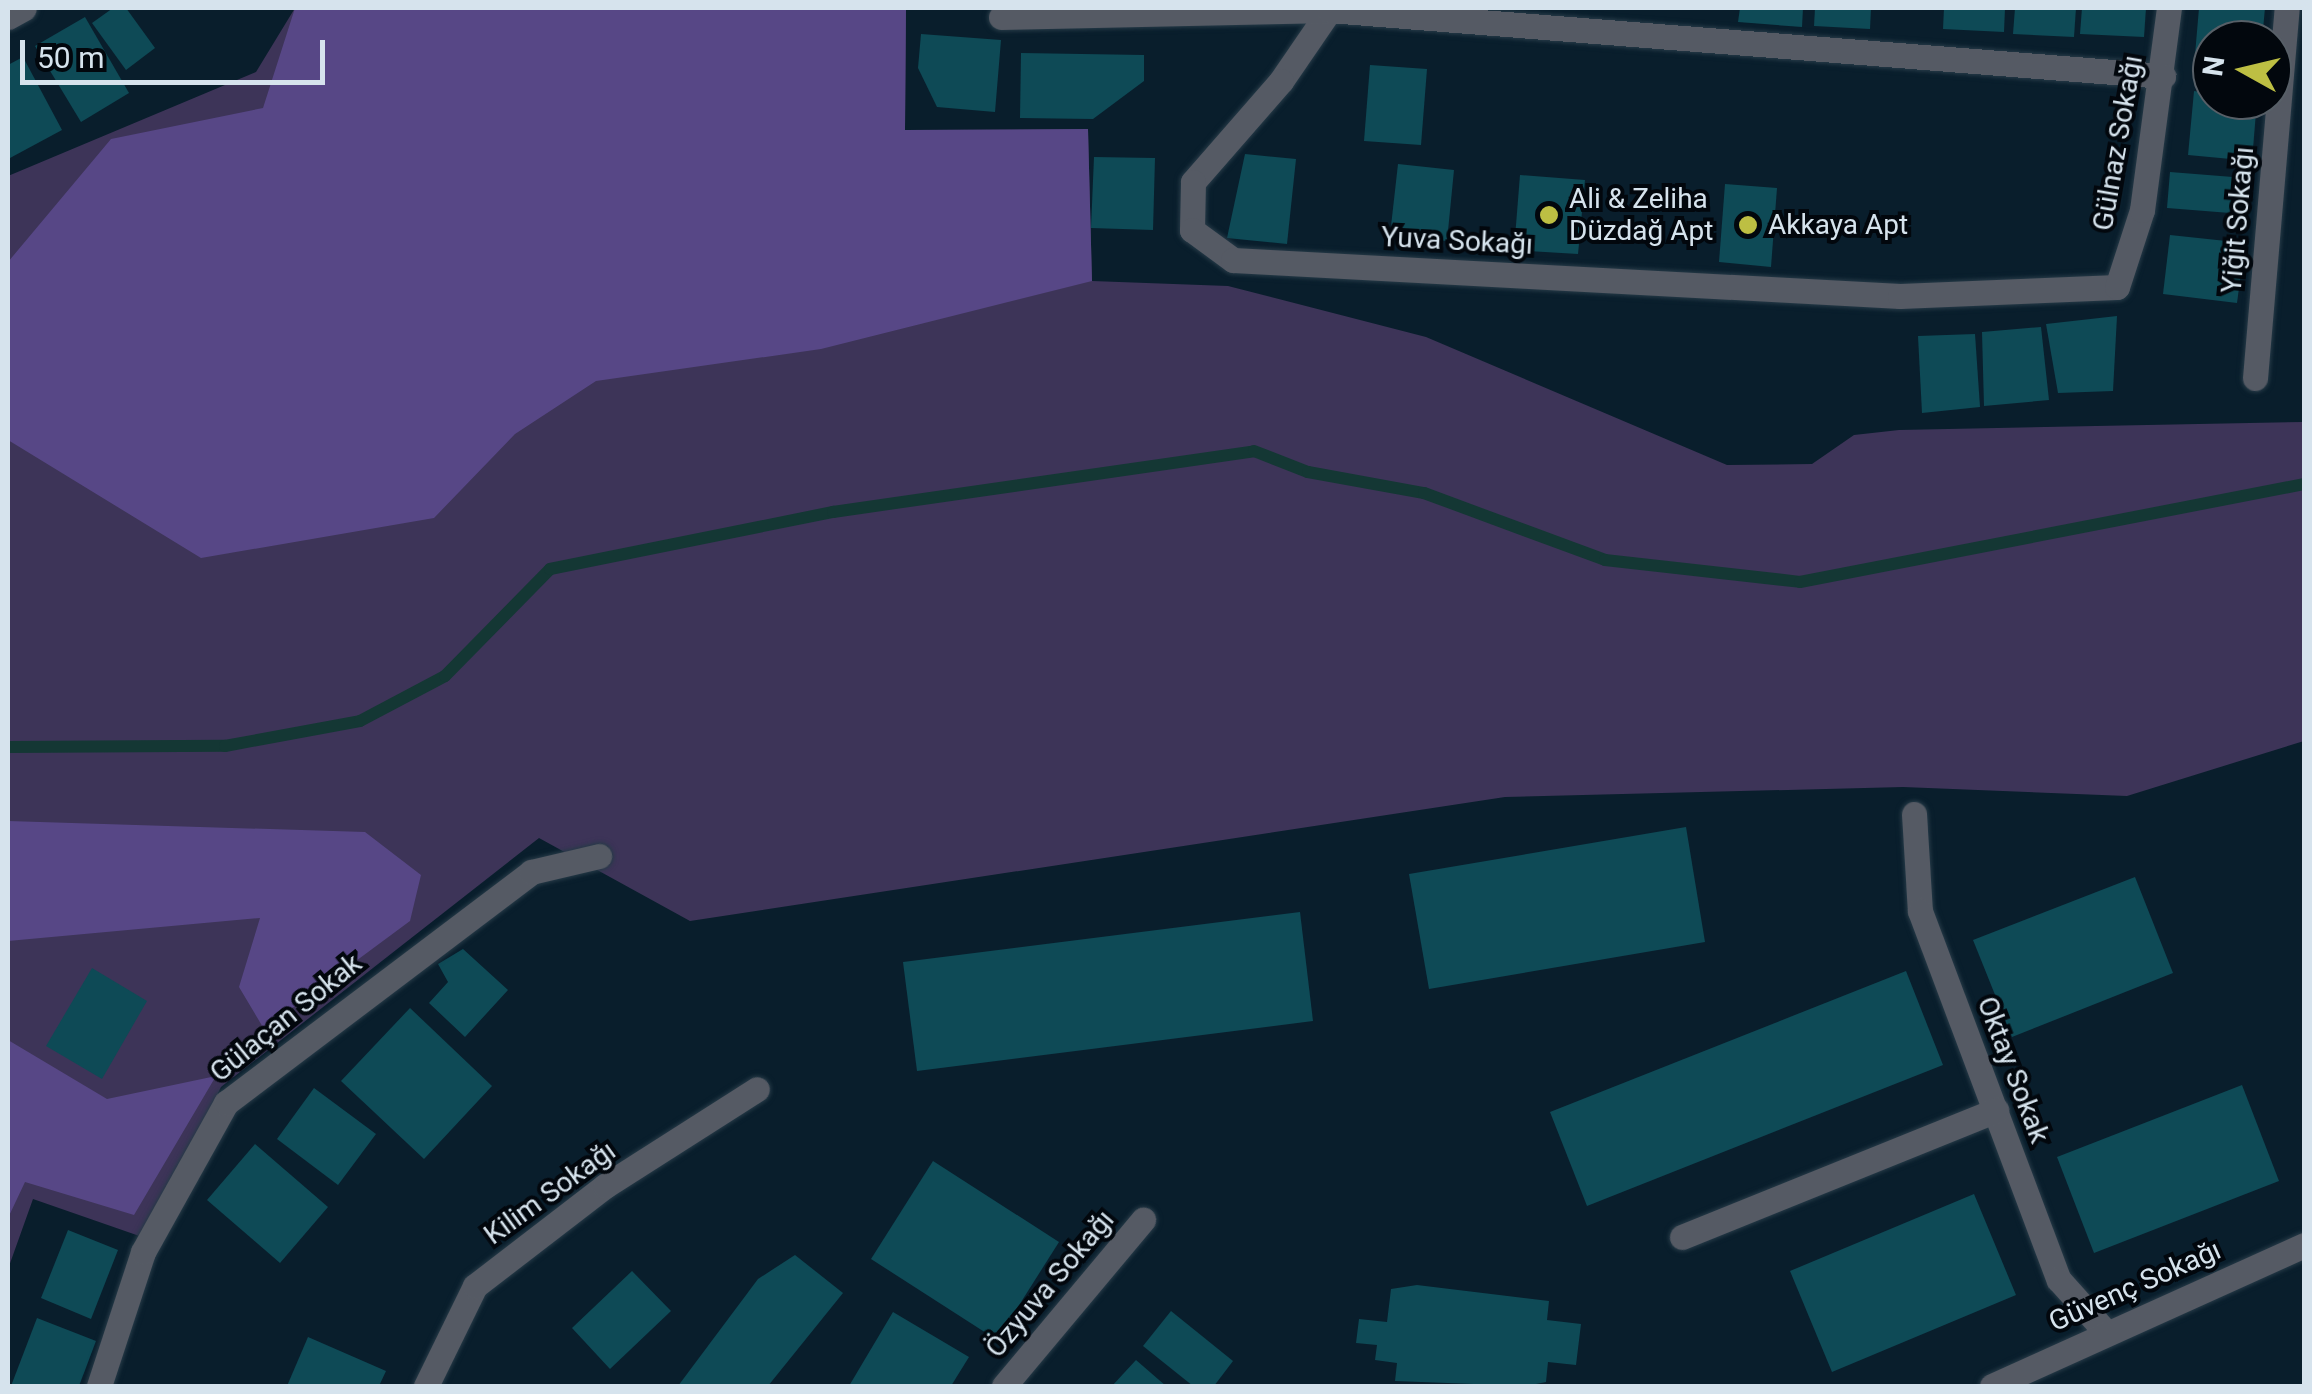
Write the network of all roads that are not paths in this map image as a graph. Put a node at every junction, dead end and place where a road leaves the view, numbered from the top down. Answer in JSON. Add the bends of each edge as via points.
{"nodes":[{"id":1,"x":24,"y":8,"type":"edge"},
{"id":2,"x":2170,"y":8,"type":"edge"},
{"id":3,"x":2286,"y":8,"type":"edge"},
{"id":4,"x":1330,"y":9,"type":"edge"},
{"id":5,"x":8,"y":17,"type":"edge"},
{"id":6,"x":1002,"y":17,"type":"dead end"},
{"id":7,"x":2163,"y":76,"type":"junction"},
{"id":8,"x":2117,"y":287,"type":"joint"},
{"id":9,"x":2255,"y":378,"type":"dead end"},
{"id":10,"x":1914,"y":814,"type":"dead end"},
{"id":11,"x":599,"y":856,"type":"dead end"},
{"id":12,"x":757,"y":1089,"type":"dead end"},
{"id":13,"x":1996,"y":1110,"type":"junction"},
{"id":14,"x":1142,"y":1220,"type":"dead end"},
{"id":15,"x":1682,"y":1237,"type":"dead end"},
{"id":16,"x":2304,"y":1246,"type":"edge"},
{"id":17,"x":2104,"y":1329,"type":"junction"},
{"id":18,"x":1998,"y":1385,"type":"edge"},
{"id":19,"x":99,"y":1386,"type":"edge"},
{"id":20,"x":426,"y":1386,"type":"edge"},
{"id":21,"x":1004,"y":1386,"type":"edge"}],
"edges":[{"from":1,"to":5,"type":"street"},
{"from":2,"to":7,"type":"street","name":"Gülnaz Sokağı"},
{"from":3,"to":9,"type":"street","name":"Yiğit Sokağı"},
{"from":4,"to":6,"type":"street"},
{"from":4,"to":7,"type":"street"},
{"from":4,"to":8,"type":"street","name":"Yuva Sokağı","via":[[1193,182],[1192,230],[1233,260],[1900,296]]},
{"from":7,"to":8,"type":"street","name":"Gülnaz Sokağı","via":[[2142,210]]},
{"from":10,"to":13,"type":"street","name":"Oktay Sokak","via":[[1920,910]]},
{"from":11,"to":19,"type":"street","name":"Gülaçan Sokak","via":[[531,872],[226,1103],[144,1252]]},
{"from":12,"to":20,"type":"street","name":"Kilim Sokağı","via":[[605,1186],[475,1286]]},
{"from":13,"to":15,"type":"street"},
{"from":13,"to":17,"type":"street","name":"Oktay Sokak","via":[[2058,1280]]},
{"from":14,"to":21,"type":"street","name":"Özyuva Sokağı"},
{"from":16,"to":17,"type":"street","name":"Güvenç Sokağı"},
{"from":17,"to":18,"type":"street","name":"Güvenç Sokağı"}]}
